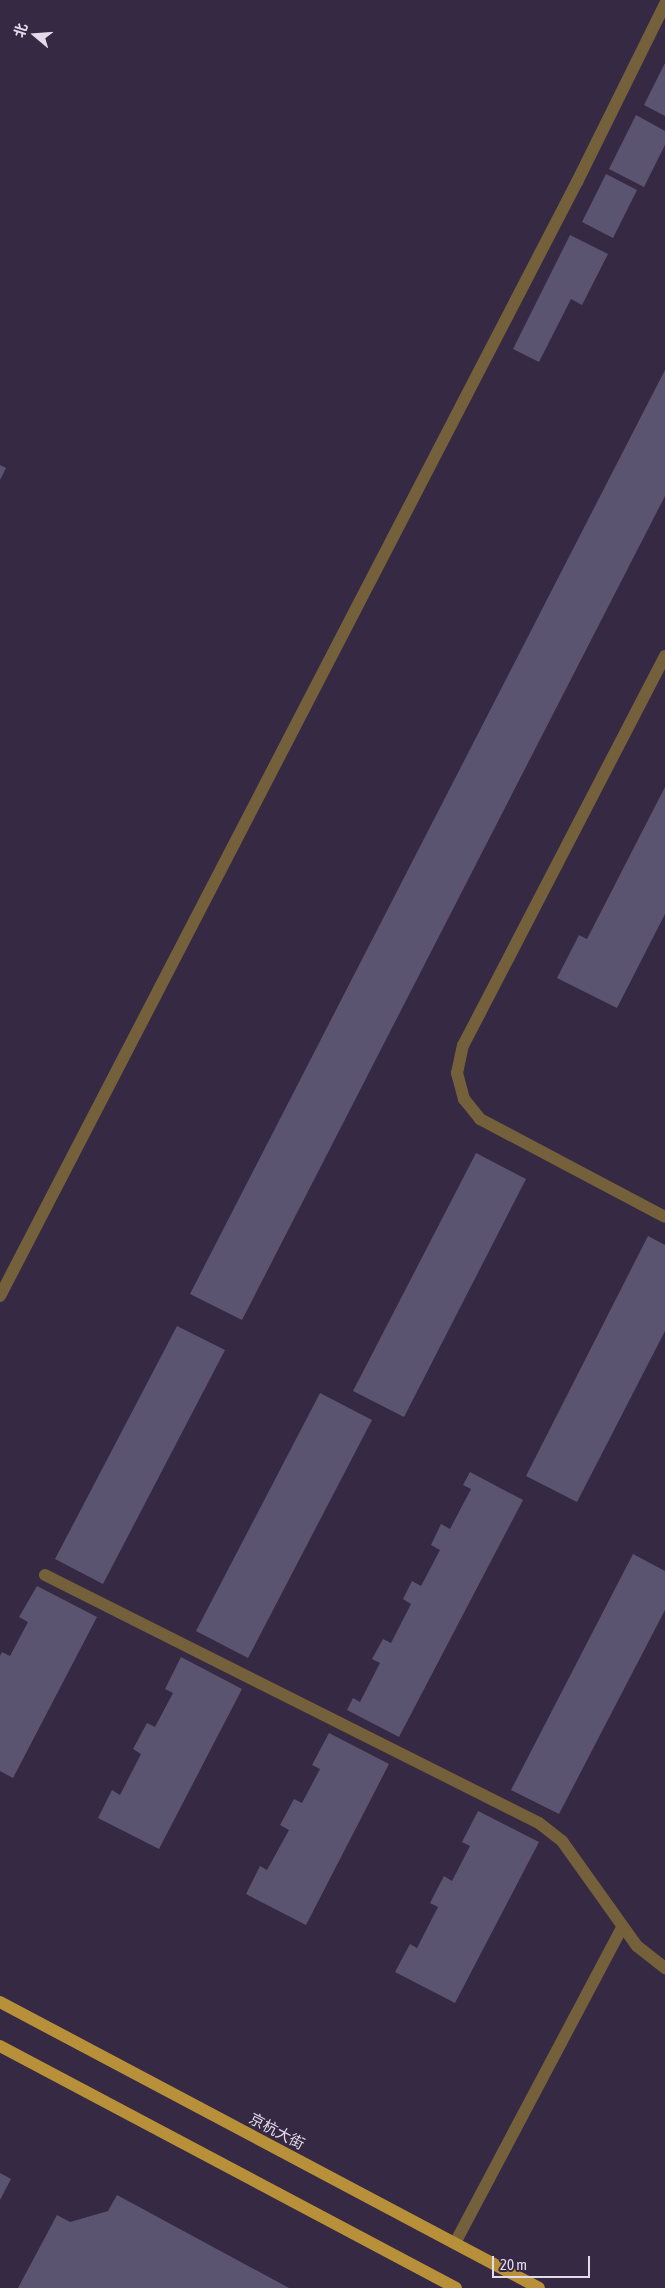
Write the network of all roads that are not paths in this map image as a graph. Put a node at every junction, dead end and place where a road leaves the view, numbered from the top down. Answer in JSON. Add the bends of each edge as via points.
{"nodes":[{"id":1,"x":665,"y":4,"type":"edge"},
{"id":2,"x":665,"y":656,"type":"edge"},
{"id":3,"x":665,"y":1216,"type":"edge"},
{"id":4,"x":0,"y":1296,"type":"edge"},
{"id":5,"x":45,"y":1575,"type":"dead end"},
{"id":6,"x":622,"y":1928,"type":"junction"},
{"id":7,"x":665,"y":1968,"type":"edge"},
{"id":8,"x":0,"y":2002,"type":"edge"},
{"id":9,"x":0,"y":2046,"type":"edge"},
{"id":10,"x":455,"y":2243,"type":"junction"},
{"id":11,"x":442,"y":2285,"type":"edge"},
{"id":12,"x":456,"y":2288,"type":"edge"},
{"id":13,"x":539,"y":2288,"type":"edge"}],
"edges":[{"from":1,"to":4,"type":"street","via":[[572,191]]},
{"from":2,"to":3,"type":"street","via":[[463,1045],[457,1073],[464,1099],[480,1119]]},
{"from":5,"to":6,"type":"street","via":[[539,1823],[562,1841]]},
{"from":6,"to":7,"type":"street","via":[[637,1946]]},
{"from":6,"to":10,"type":"street"},
{"from":8,"to":10,"type":"main road","name":"京杭大街"},
{"from":9,"to":11,"type":"main road"},
{"from":10,"to":13,"type":"main road","name":"京杭大街"},
{"from":11,"to":12,"type":"main road"}]}
